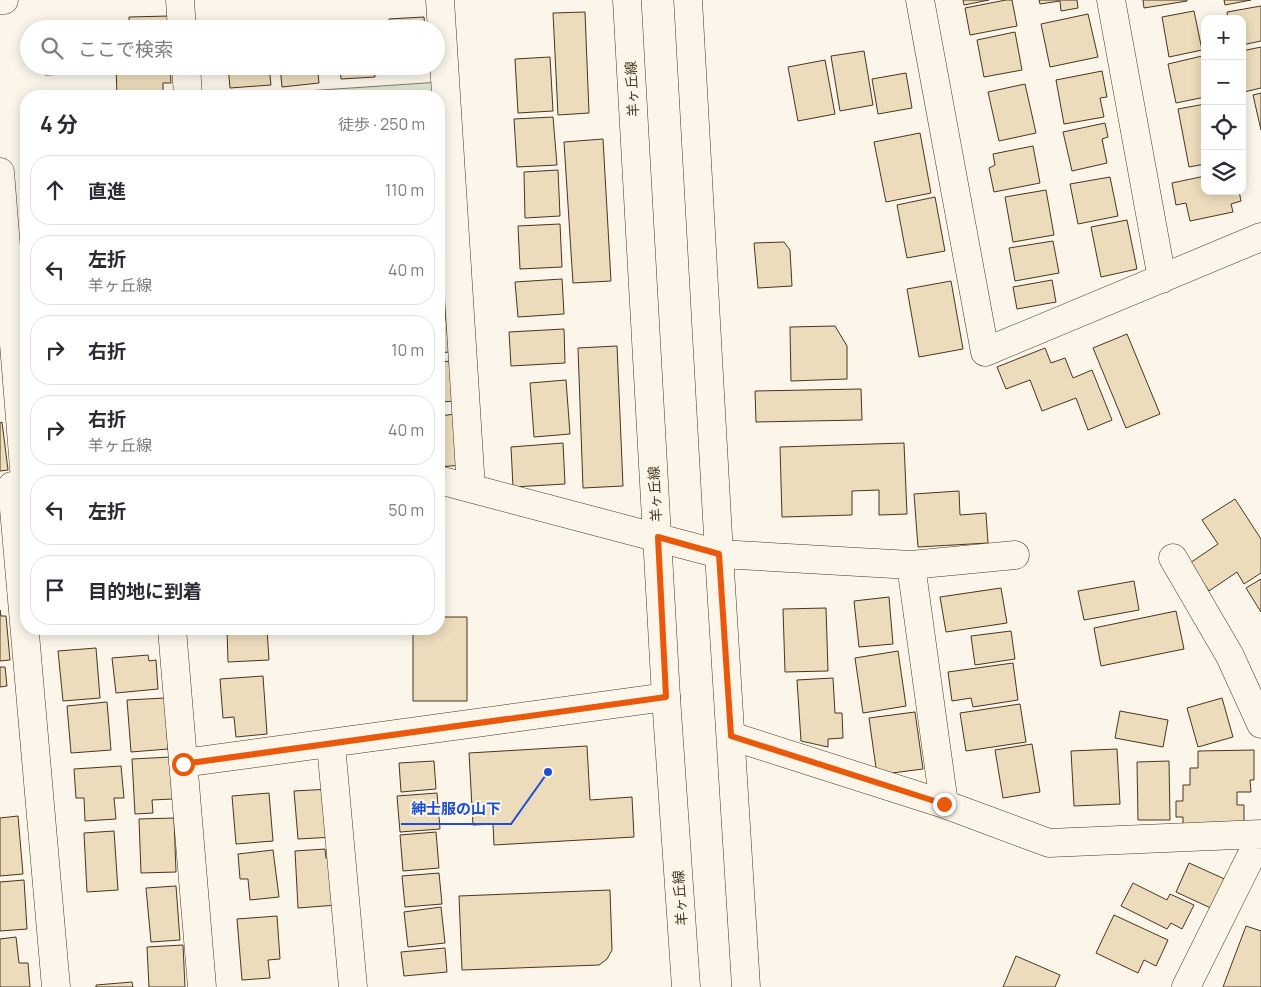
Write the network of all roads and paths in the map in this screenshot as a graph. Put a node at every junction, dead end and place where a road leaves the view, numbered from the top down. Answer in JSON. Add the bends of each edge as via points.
{"nodes":[{"id":1,"x":0,"y":0,"type":"edge"},
{"id":2,"x":4,"y":0,"type":"edge"},
{"id":3,"x":180,"y":0,"type":"edge"},
{"id":4,"x":440,"y":0,"type":"edge"},
{"id":5,"x":627,"y":0,"type":"edge"},
{"id":6,"x":688,"y":0,"type":"edge"},
{"id":7,"x":920,"y":0,"type":"edge"},
{"id":8,"x":1110,"y":0,"type":"edge"},
{"id":9,"x":181,"y":20,"type":"edge"},
{"id":10,"x":441,"y":20,"type":"edge"},
{"id":11,"x":187,"y":75,"type":"edge"},
{"id":12,"x":442,"y":75,"type":"edge"},
{"id":13,"x":188,"y":90,"type":"edge"},
{"id":14,"x":442,"y":90,"type":"edge"},
{"id":15,"x":0,"y":172,"type":"edge"},
{"id":16,"x":445,"y":184,"type":"edge"},
{"id":17,"x":1261,"y":237,"type":"edge"},
{"id":18,"x":447,"y":258,"type":"edge"},
{"id":19,"x":1162,"y":279,"type":"junction"},
{"id":20,"x":445,"y":482,"type":"edge"},
{"id":21,"x":16,"y":483,"type":"edge"},
{"id":22,"x":471,"y":488,"type":"junction"},
{"id":23,"x":20,"y":533,"type":"edge"},
{"id":24,"x":658,"y":537,"type":"junction"},
{"id":25,"x":719,"y":554,"type":"junction"},
{"id":26,"x":1015,"y":555,"type":"dead end"},
{"id":27,"x":1173,"y":558,"type":"dead end"},
{"id":28,"x":911,"y":565,"type":"junction"},
{"id":29,"x":28,"y":635,"type":"edge"},
{"id":30,"x":172,"y":635,"type":"edge"},
{"id":31,"x":666,"y":697,"type":"junction"},
{"id":32,"x":1261,"y":724,"type":"edge"},
{"id":33,"x":731,"y":736,"type":"junction"},
{"id":34,"x":331,"y":745,"type":"junction"},
{"id":35,"x":183,"y":764,"type":"junction"},
{"id":36,"x":944,"y":804,"type":"junction"},
{"id":37,"x":1261,"y":835,"type":"edge"},
{"id":38,"x":56,"y":987,"type":"edge"},
{"id":39,"x":202,"y":987,"type":"edge"},
{"id":40,"x":353,"y":987,"type":"edge"},
{"id":41,"x":686,"y":987,"type":"edge"},
{"id":42,"x":746,"y":987,"type":"edge"},
{"id":43,"x":1186,"y":987,"type":"edge"}],
"edges":[{"from":1,"to":2,"type":"street"},
{"from":3,"to":9,"type":"street"},
{"from":4,"to":10,"type":"street"},
{"from":5,"to":24,"type":"street","name":"羊ヶ丘線"},
{"from":6,"to":25,"type":"street"},
{"from":7,"to":19,"type":"street","via":[[985,352]]},
{"from":8,"to":19,"type":"street"},
{"from":11,"to":13,"type":"street"},
{"from":12,"to":14,"type":"street"},
{"from":15,"to":21,"type":"street"},
{"from":16,"to":18,"type":"street"},
{"from":17,"to":19,"type":"street"},
{"from":18,"to":22,"type":"street"},
{"from":20,"to":22,"type":"street"},
{"from":21,"to":23,"type":"street"},
{"from":22,"to":24,"type":"street"},
{"from":24,"to":25,"type":"street"},
{"from":24,"to":31,"type":"street","name":"羊ヶ丘線"},
{"from":25,"to":28,"type":"street"},
{"from":25,"to":33,"type":"street"},
{"from":26,"to":28,"type":"street"},
{"from":27,"to":32,"type":"street","via":[[1230,656]]},
{"from":28,"to":36,"type":"street"},
{"from":29,"to":38,"type":"street"},
{"from":30,"to":35,"type":"street"},
{"from":31,"to":34,"type":"street"},
{"from":31,"to":41,"type":"street","name":"羊ヶ丘線"},
{"from":33,"to":36,"type":"street"},
{"from":33,"to":42,"type":"street"},
{"from":34,"to":35,"type":"street"},
{"from":34,"to":40,"type":"street"},
{"from":35,"to":39,"type":"street"},
{"from":36,"to":37,"type":"street","via":[[1049,843]]},
{"from":37,"to":43,"type":"street"}]}
